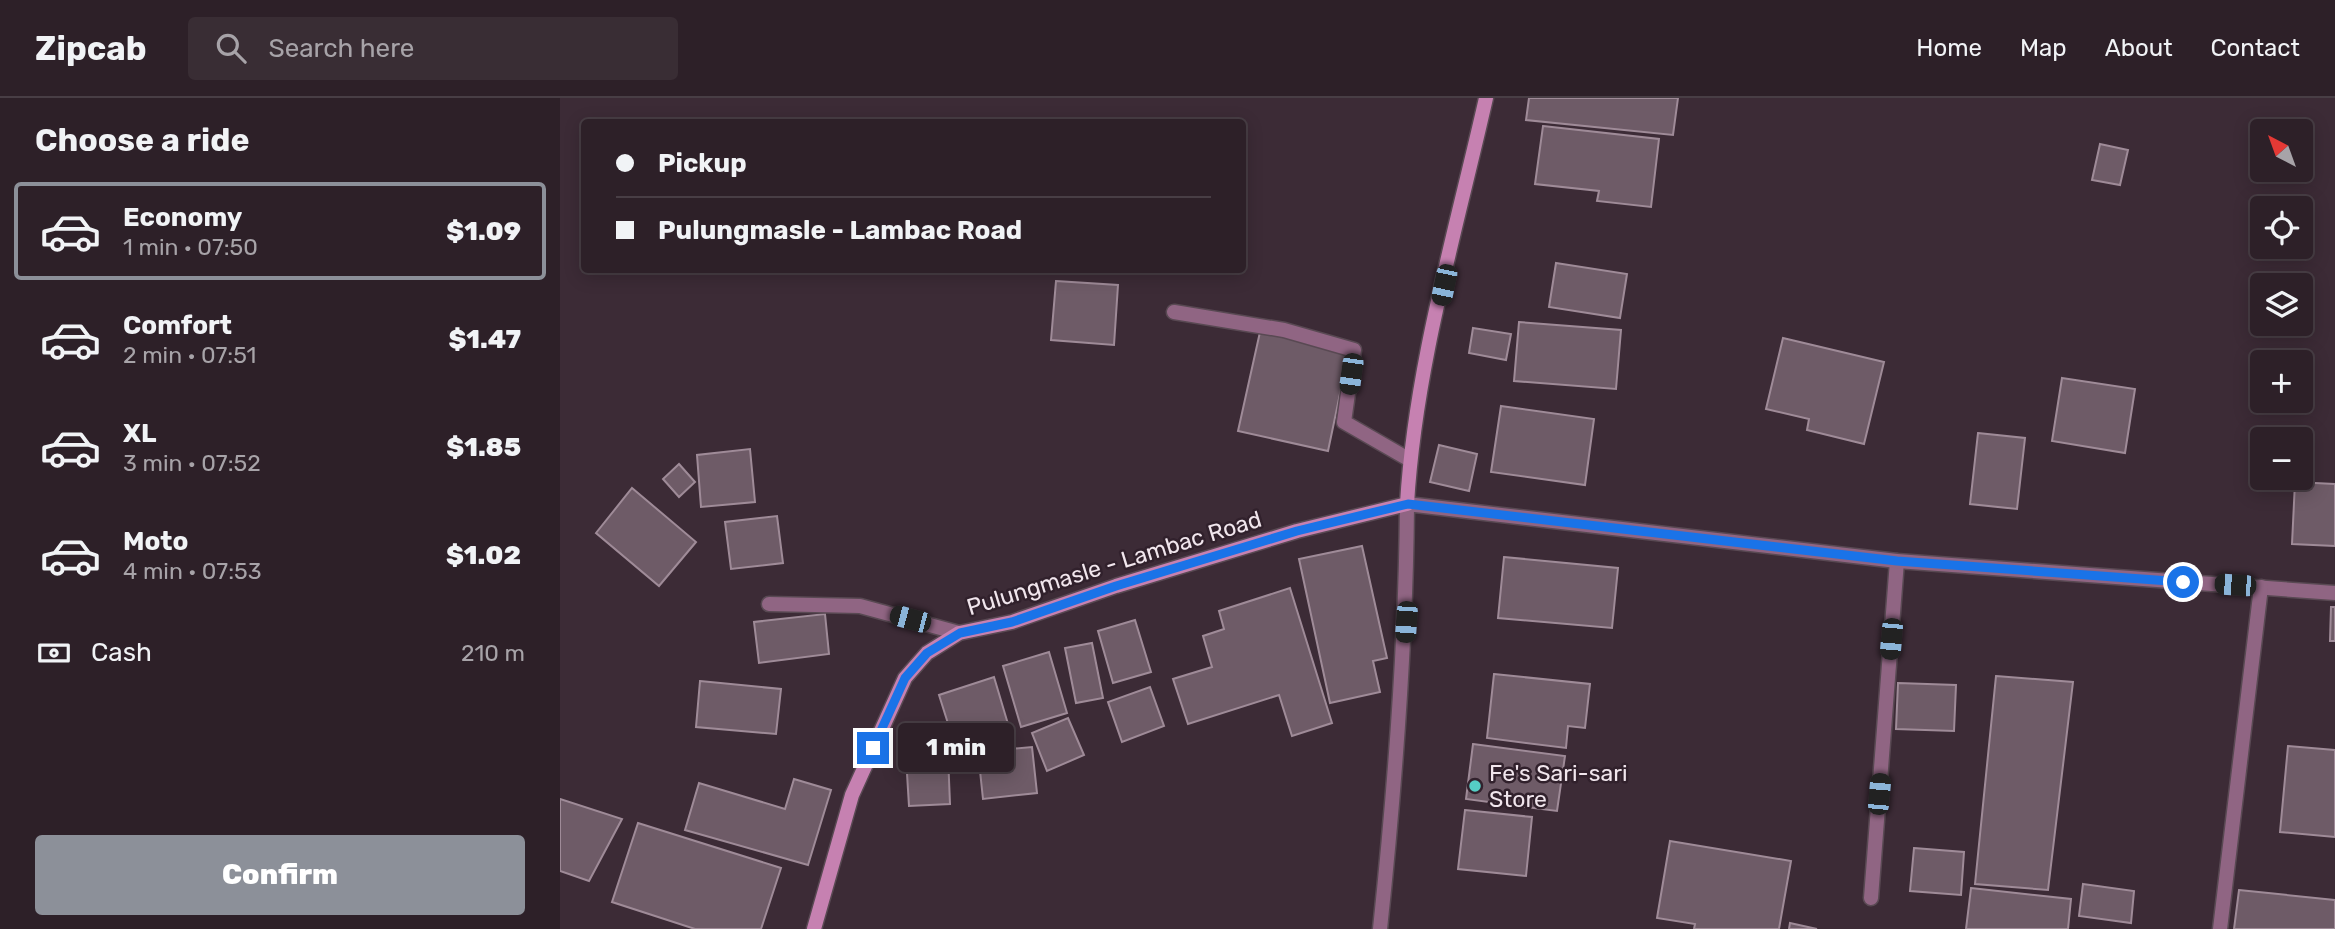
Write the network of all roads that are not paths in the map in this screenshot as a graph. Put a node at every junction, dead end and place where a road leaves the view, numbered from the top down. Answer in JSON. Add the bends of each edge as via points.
{"nodes":[{"id":1,"x":1486,"y":98,"type":"edge"},
{"id":2,"x":1174,"y":312,"type":"dead end"},
{"id":3,"x":1410,"y":460,"type":"junction"},
{"id":4,"x":1408,"y":504,"type":"junction"},
{"id":5,"x":1897,"y":561,"type":"junction"},
{"id":6,"x":2261,"y":587,"type":"junction"},
{"id":7,"x":2335,"y":593,"type":"edge"},
{"id":8,"x":769,"y":604,"type":"dead end"},
{"id":9,"x":960,"y":633,"type":"junction"},
{"id":10,"x":1871,"y":898,"type":"dead end"},
{"id":11,"x":814,"y":929,"type":"edge"},
{"id":12,"x":1380,"y":929,"type":"edge"},
{"id":13,"x":2220,"y":929,"type":"edge"}],
"edges":[{"from":1,"to":3,"type":"street"},
{"from":2,"to":3,"type":"street","via":[[1284,330],[1354,350],[1344,422]]},
{"from":3,"to":4,"type":"street"},
{"from":4,"to":5,"type":"street"},
{"from":4,"to":9,"type":"street","name":"Pulungmasle - Lambac Road","via":[[1284,535],[1012,622]]},
{"from":4,"to":12,"type":"street","via":[[1405,635]]},
{"from":5,"to":6,"type":"street"},
{"from":5,"to":10,"type":"street"},
{"from":6,"to":7,"type":"street"},
{"from":6,"to":13,"type":"street"},
{"from":8,"to":9,"type":"street","via":[[860,606]]},
{"from":9,"to":11,"type":"street","name":"Pulungmasle - Lambac Road","via":[[927,653],[905,678],[852,795]]}]}
